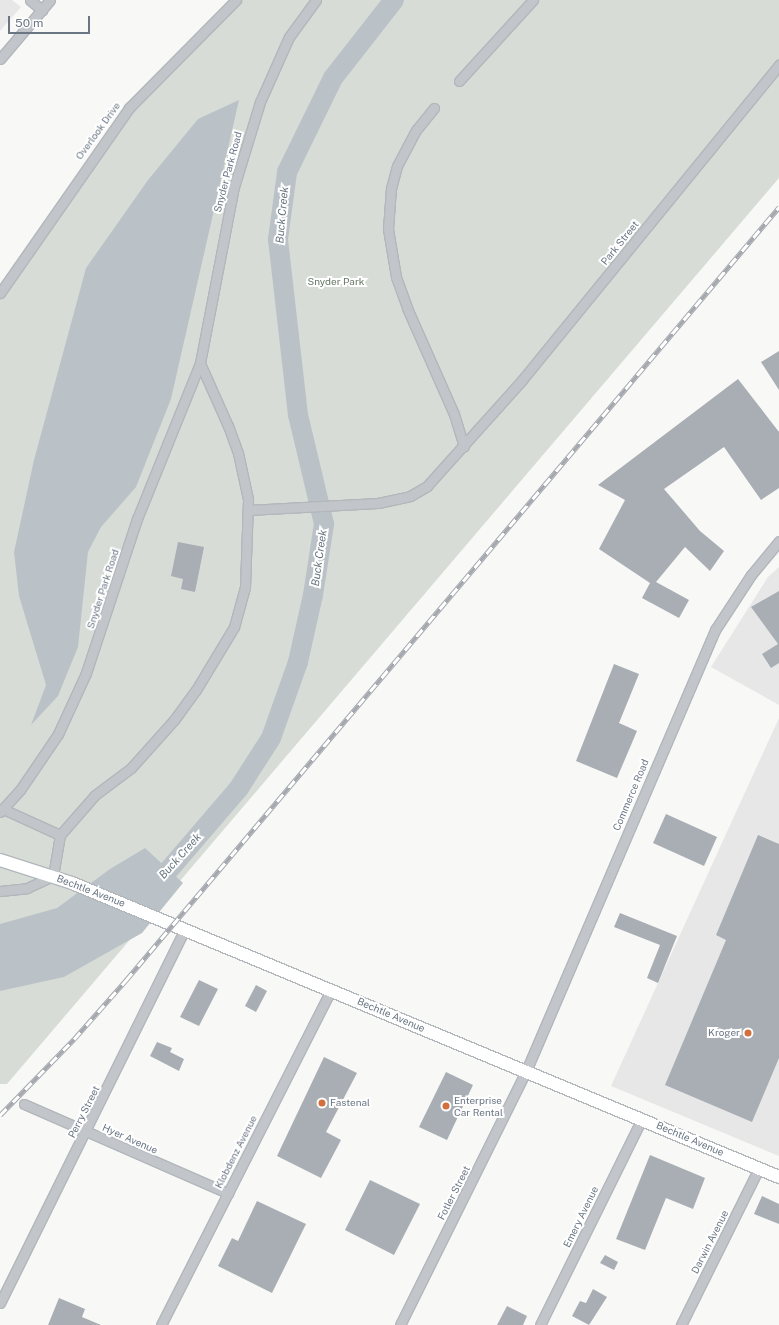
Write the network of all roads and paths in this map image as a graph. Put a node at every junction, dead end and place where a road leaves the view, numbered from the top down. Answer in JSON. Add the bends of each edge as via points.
{"nodes":[{"id":1,"x":30,"y":0,"type":"edge"},
{"id":2,"x":50,"y":0,"type":"edge"},
{"id":3,"x":236,"y":0,"type":"edge"},
{"id":4,"x":316,"y":0,"type":"edge"},
{"id":5,"x":533,"y":0,"type":"edge"},
{"id":6,"x":42,"y":10,"type":"junction"},
{"id":7,"x":0,"y":58,"type":"edge"},
{"id":8,"x":779,"y":65,"type":"edge"},
{"id":9,"x":459,"y":81,"type":"dead end"},
{"id":10,"x":434,"y":108,"type":"dead end"},
{"id":11,"x":0,"y":293,"type":"edge"},
{"id":12,"x":200,"y":363,"type":"junction"},
{"id":13,"x":464,"y":446,"type":"junction"},
{"id":14,"x":248,"y":510,"type":"junction"},
{"id":15,"x":779,"y":541,"type":"edge"},
{"id":16,"x":2,"y":810,"type":"edge"},
{"id":17,"x":60,"y":835,"type":"junction"},
{"id":18,"x":0,"y":860,"type":"edge"},
{"id":19,"x":53,"y":876,"type":"junction"},
{"id":20,"x":0,"y":891,"type":"edge"},
{"id":21,"x":185,"y":929,"type":"junction"},
{"id":22,"x":331,"y":990,"type":"junction"},
{"id":23,"x":526,"y":1071,"type":"junction"},
{"id":24,"x":24,"y":1104,"type":"dead end"},
{"id":25,"x":642,"y":1120,"type":"junction"},
{"id":26,"x":86,"y":1132,"type":"junction"},
{"id":27,"x":759,"y":1168,"type":"junction"},
{"id":28,"x":779,"y":1177,"type":"edge"},
{"id":29,"x":228,"y":1193,"type":"junction"},
{"id":30,"x":0,"y":1303,"type":"edge"},
{"id":31,"x":161,"y":1325,"type":"edge"},
{"id":32,"x":400,"y":1325,"type":"edge"},
{"id":33,"x":540,"y":1325,"type":"edge"},
{"id":34,"x":681,"y":1325,"type":"edge"}],
"edges":[{"from":1,"to":6,"type":"street"},
{"from":2,"to":6,"type":"street"},
{"from":3,"to":11,"type":"street","name":"Overlook Drive","via":[[129,108]]},
{"from":4,"to":12,"type":"street","name":"Snyder Park Road","via":[[289,36],[274,66],[245,148],[218,262]]},
{"from":5,"to":9,"type":"street"},
{"from":6,"to":7,"type":"street"},
{"from":8,"to":13,"type":"street","name":"Park Street","via":[[527,374]]},
{"from":10,"to":13,"type":"street","via":[[416,130],[397,166],[388,210],[388,229],[398,284],[454,414]]},
{"from":12,"to":14,"type":"street","via":[[238,453]]},
{"from":12,"to":16,"type":"street","name":"Snyder Park Road","via":[[137,519],[104,625],[69,713],[45,755]]},
{"from":13,"to":14,"type":"street","via":[[427,486],[410,496],[378,503]]},
{"from":14,"to":17,"type":"street","via":[[244,594],[234,627],[223,649],[174,720],[131,768],[95,795]]},
{"from":15,"to":23,"type":"street","name":"Commerce Road","via":[[751,575],[715,630]]},
{"from":16,"to":17,"type":"street","name":"Snyder Park Road"},
{"from":17,"to":19,"type":"street"},
{"from":18,"to":19,"type":"main road","name":"Bechtle Avenue"},
{"from":19,"to":20,"type":"street","via":[[27,888]]},
{"from":19,"to":21,"type":"main road","name":"Bechtle Avenue"},
{"from":21,"to":22,"type":"main road","name":"Bechtle Avenue"},
{"from":21,"to":26,"type":"street","name":"Perry Street"},
{"from":22,"to":23,"type":"main road","name":"Bechtle Avenue"},
{"from":22,"to":29,"type":"street","name":"Klobdenz Avenue"},
{"from":23,"to":25,"type":"main road","name":"Bechtle Avenue"},
{"from":23,"to":32,"type":"street","name":"Fotler Street"},
{"from":24,"to":26,"type":"street","name":"Hyer Avenue"},
{"from":25,"to":27,"type":"main road","name":"Bechtle Avenue"},
{"from":25,"to":33,"type":"street","name":"Emery Avenue"},
{"from":26,"to":29,"type":"street","name":"Hyer Avenue"},
{"from":26,"to":30,"type":"street","name":"Perry Street"},
{"from":27,"to":28,"type":"main road","name":"Bechtle Avenue"},
{"from":27,"to":34,"type":"street","name":"Darwin Avenue"},
{"from":29,"to":31,"type":"street","name":"Klobdenz Avenue"}]}
